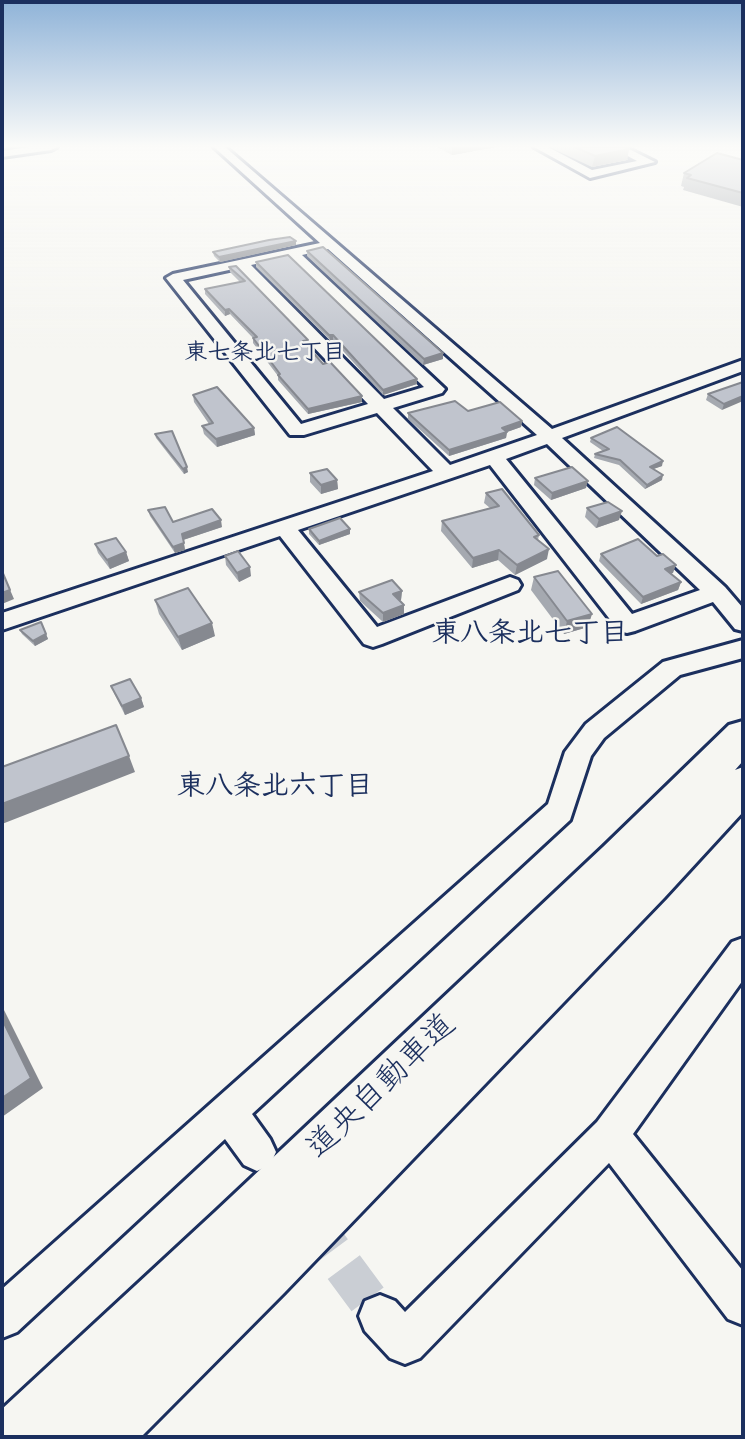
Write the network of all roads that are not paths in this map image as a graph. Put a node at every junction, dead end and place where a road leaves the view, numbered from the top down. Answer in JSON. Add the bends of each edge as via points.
{"nodes":[{"id":1,"x":294,"y":214,"type":"edge"},
{"id":2,"x":329,"y":245,"type":"junction"},
{"id":3,"x":292,"y":253,"type":"junction"},
{"id":4,"x":242,"y":263,"type":"junction"},
{"id":5,"x":743,"y":365,"type":"edge"},
{"id":6,"x":381,"y":405,"type":"junction"},
{"id":7,"x":549,"y":436,"type":"junction"},
{"id":8,"x":494,"y":457,"type":"junction"},
{"id":9,"x":445,"y":472,"type":"junction"},
{"id":10,"x":284,"y":527,"type":"junction"},
{"id":11,"x":510,"y":585,"type":"dead end"},
{"id":12,"x":717,"y":592,"type":"junction"},
{"id":13,"x":2,"y":622,"type":"edge"},
{"id":14,"x":743,"y":623,"type":"edge"},
{"id":15,"x":743,"y":649,"type":"edge"},
{"id":16,"x":743,"y":736,"type":"edge"},
{"id":17,"x":743,"y":784,"type":"edge"},
{"id":18,"x":743,"y":953,"type":"edge"},
{"id":19,"x":227,"y":1111,"type":"junction"},
{"id":20,"x":610,"y":1135,"type":"junction"},
{"id":21,"x":257,"y":1152,"type":"dead end"},
{"id":22,"x":263,"y":1272,"type":"junction"},
{"id":23,"x":743,"y":1304,"type":"edge"},
{"id":24,"x":380,"y":1316,"type":"tunnel mouth"},
{"id":25,"x":2,"y":1317,"type":"edge"},
{"id":26,"x":20,"y":1437,"type":"edge"},
{"id":27,"x":95,"y":1437,"type":"edge"},
{"id":28,"x":120,"y":1437,"type":"edge"}],
"edges":[{"from":1,"to":2,"type":"street"},
{"from":2,"to":3,"type":"street"},
{"from":2,"to":7,"type":"street"},
{"from":3,"to":4,"type":"street"},
{"from":3,"to":6,"type":"street","via":[[436,389]]},
{"from":4,"to":6,"type":"street"},
{"from":4,"to":6,"type":"street","via":[[173,278],[297,431]]},
{"from":5,"to":7,"type":"street"},
{"from":6,"to":9,"type":"street"},
{"from":7,"to":8,"type":"street"},
{"from":7,"to":12,"type":"street"},
{"from":8,"to":9,"type":"street"},
{"from":8,"to":12,"type":"street","via":[[627,625]]},
{"from":9,"to":10,"type":"street"},
{"from":10,"to":11,"type":"street","via":[[373,638]]},
{"from":10,"to":13,"type":"street"},
{"from":12,"to":14,"type":"street"},
{"from":15,"to":19,"type":"street","via":[[672,668],[596,731],[579,752],[560,811]]},
{"from":16,"to":26,"type":"highway","name":"道央自動車道","via":[[236,1233]]},
{"from":17,"to":22,"type":"highway","name":"道央自動車道"},
{"from":18,"to":20,"type":"street"},
{"from":19,"to":21,"type":"street"},
{"from":19,"to":25,"type":"street"},
{"from":20,"to":23,"type":"street"},
{"from":20,"to":24,"type":"street","via":[[405,1343]]},
{"from":22,"to":27,"type":"highway","name":"道央自動車道"},
{"from":22,"to":28,"type":"highway"}]}
